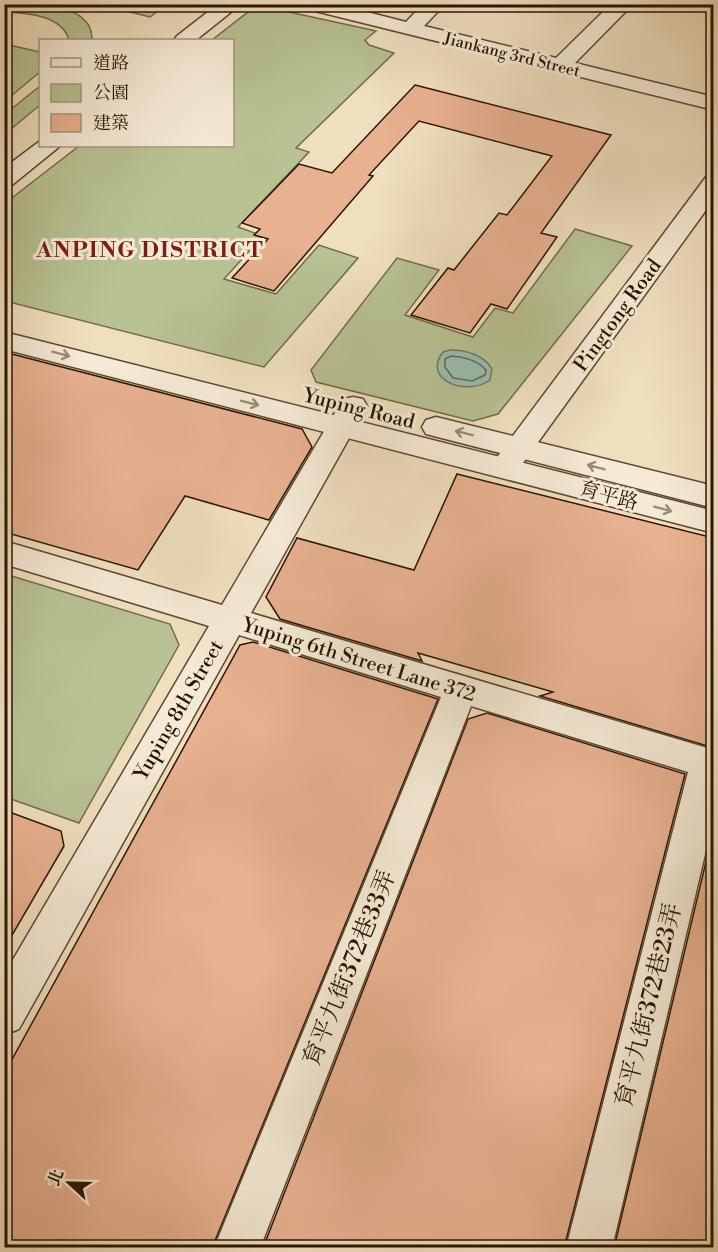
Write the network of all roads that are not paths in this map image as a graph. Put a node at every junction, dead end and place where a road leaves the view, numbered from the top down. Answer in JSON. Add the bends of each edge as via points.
{"nodes":[{"id":1,"x":231,"y":4,"type":"edge"},
{"id":2,"x":310,"y":4,"type":"edge"},
{"id":3,"x":435,"y":4,"type":"edge"},
{"id":4,"x":623,"y":4,"type":"edge"},
{"id":5,"x":410,"y":29,"type":"junction"},
{"id":6,"x":185,"y":39,"type":"edge"},
{"id":7,"x":559,"y":67,"type":"junction"},
{"id":8,"x":714,"y":104,"type":"edge"},
{"id":9,"x":48,"y":147,"type":"edge"},
{"id":10,"x":4,"y":180,"type":"edge"},
{"id":11,"x":714,"y":182,"type":"edge"},
{"id":12,"x":4,"y":318,"type":"edge"},
{"id":13,"x":4,"y":340,"type":"edge"},
{"id":14,"x":347,"y":416,"type":"junction"},
{"id":15,"x":512,"y":457,"type":"junction"},
{"id":16,"x":714,"y":497,"type":"edge"},
{"id":17,"x":714,"y":522,"type":"edge"},
{"id":18,"x":4,"y":552,"type":"edge"},
{"id":19,"x":230,"y":620,"type":"junction"},
{"id":20,"x":461,"y":689,"type":"junction"},
{"id":21,"x":711,"y":764,"type":"edge"},
{"id":22,"x":4,"y":1015,"type":"edge"},
{"id":23,"x":237,"y":1248,"type":"edge"},
{"id":24,"x":589,"y":1248,"type":"edge"}],
"edges":[{"from":1,"to":6,"type":"street"},
{"from":2,"to":5,"type":"street","name":"Jiankang 3rd Street"},
{"from":3,"to":5,"type":"street"},
{"from":4,"to":7,"type":"street"},
{"from":5,"to":7,"type":"street","name":"Jiankang 3rd Street"},
{"from":7,"to":8,"type":"street","name":"Jiankang 3rd Street"},
{"from":9,"to":10,"type":"street"},
{"from":11,"to":15,"type":"street","name":"Pingtong Road"},
{"from":12,"to":14,"type":"street","name":"Yuping Road"},
{"from":13,"to":14,"type":"street","name":"Yuping Road","one_way":true},
{"from":14,"to":15,"type":"street","name":"Yuping Road"},
{"from":14,"to":19,"type":"street","name":"Yuping 8th Street"},
{"from":16,"to":15,"type":"street","name":"Yuping Road","one_way":true},
{"from":15,"to":17,"type":"street","name":"育平路","one_way":true},
{"from":18,"to":19,"type":"street","name":"Yuping 6th Street Lane 372"},
{"from":19,"to":20,"type":"street","name":"Yuping 6th Street Lane 372"},
{"from":19,"to":22,"type":"street","name":"Yuping 8th Street"},
{"from":20,"to":21,"type":"street","name":"Yuping 6th Street Lane 372"},
{"from":20,"to":23,"type":"street","name":"育平九街372巷33弄"},
{"from":21,"to":24,"type":"street","name":"育平九街372巷23弄"}]}
